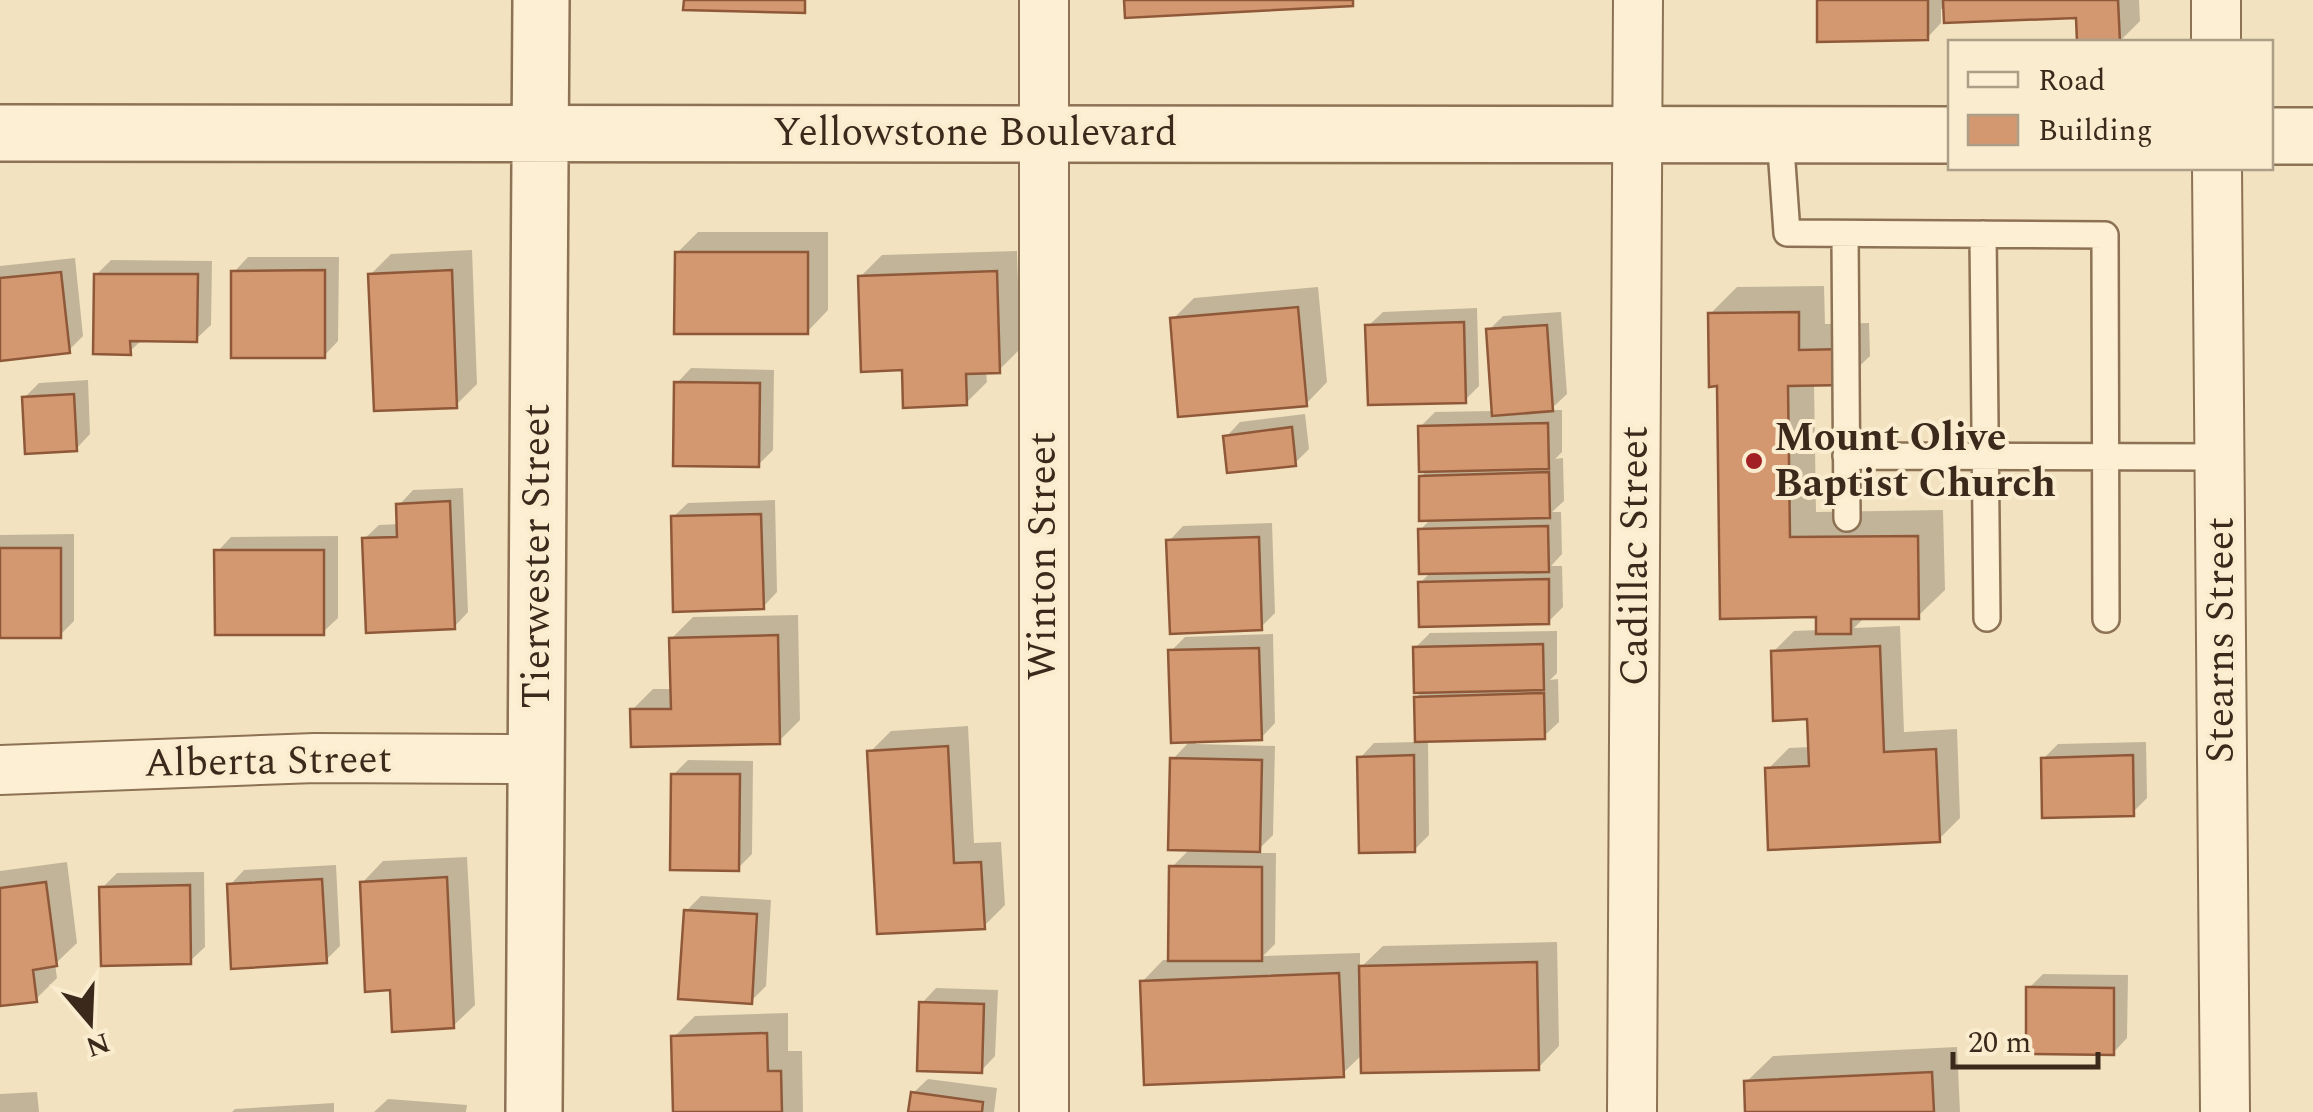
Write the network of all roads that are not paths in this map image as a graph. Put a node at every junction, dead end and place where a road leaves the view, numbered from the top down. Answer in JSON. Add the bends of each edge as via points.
{"nodes":[{"id":1,"x":541,"y":0,"type":"edge"},
{"id":2,"x":1044,"y":0,"type":"edge"},
{"id":3,"x":1638,"y":0,"type":"edge"},
{"id":4,"x":2216,"y":0,"type":"edge"},
{"id":5,"x":2216,"y":40,"type":"edge"},
{"id":6,"x":0,"y":133,"type":"edge"},
{"id":7,"x":540,"y":133,"type":"junction"},
{"id":8,"x":1638,"y":133,"type":"junction"},
{"id":9,"x":1042,"y":134,"type":"junction"},
{"id":10,"x":1780,"y":135,"type":"junction"},
{"id":11,"x":1948,"y":136,"type":"edge"},
{"id":12,"x":2273,"y":136,"type":"edge"},
{"id":13,"x":2313,"y":136,"type":"edge"},
{"id":14,"x":2217,"y":170,"type":"edge"},
{"id":15,"x":1845,"y":234,"type":"junction"},
{"id":16,"x":1983,"y":234,"type":"junction"},
{"id":17,"x":1846,"y":456,"type":"junction"},
{"id":18,"x":1986,"y":456,"type":"junction"},
{"id":19,"x":2105,"y":457,"type":"junction"},
{"id":20,"x":2220,"y":457,"type":"junction"},
{"id":21,"x":1847,"y":518,"type":"dead end"},
{"id":22,"x":1988,"y":618,"type":"dead end"},
{"id":23,"x":2106,"y":618,"type":"dead end"},
{"id":24,"x":536,"y":760,"type":"junction"},
{"id":25,"x":0,"y":770,"type":"edge"},
{"id":26,"x":534,"y":1112,"type":"edge"},
{"id":27,"x":1044,"y":1112,"type":"edge"},
{"id":28,"x":1632,"y":1112,"type":"edge"},
{"id":29,"x":2225,"y":1112,"type":"edge"}],
"edges":[{"from":1,"to":7,"type":"street","name":"Tierwester Street"},
{"from":2,"to":9,"type":"street","name":"Winton Street"},
{"from":3,"to":8,"type":"street","name":"Cadillac Street"},
{"from":4,"to":5,"type":"street"},
{"from":6,"to":7,"type":"street","name":"Yellowstone Boulevard"},
{"from":7,"to":9,"type":"street","name":"Yellowstone Boulevard"},
{"from":7,"to":24,"type":"street","name":"Tierwester Street"},
{"from":8,"to":9,"type":"street","name":"Yellowstone Boulevard"},
{"from":8,"to":10,"type":"street","name":"Yellowstone Boulevard"},
{"from":8,"to":28,"type":"street","name":"Cadillac Street"},
{"from":9,"to":27,"type":"street","name":"Winton Street"},
{"from":10,"to":11,"type":"street","name":"Yellowstone Boulevard"},
{"from":10,"to":15,"type":"lane","via":[[1787,233]]},
{"from":12,"to":13,"type":"street"},
{"from":14,"to":20,"type":"street","name":"Stearns Street"},
{"from":15,"to":16,"type":"lane"},
{"from":15,"to":17,"type":"lane"},
{"from":16,"to":18,"type":"lane"},
{"from":16,"to":19,"type":"lane","via":[[2104,235]]},
{"from":17,"to":18,"type":"lane"},
{"from":17,"to":21,"type":"lane"},
{"from":18,"to":19,"type":"lane"},
{"from":18,"to":22,"type":"lane"},
{"from":19,"to":20,"type":"lane"},
{"from":19,"to":23,"type":"lane"},
{"from":20,"to":29,"type":"street","name":"Stearns Street"},
{"from":24,"to":25,"type":"street","name":"Alberta Street","via":[[315,758]]},
{"from":24,"to":26,"type":"street","name":"Tierwester Street"}]}
